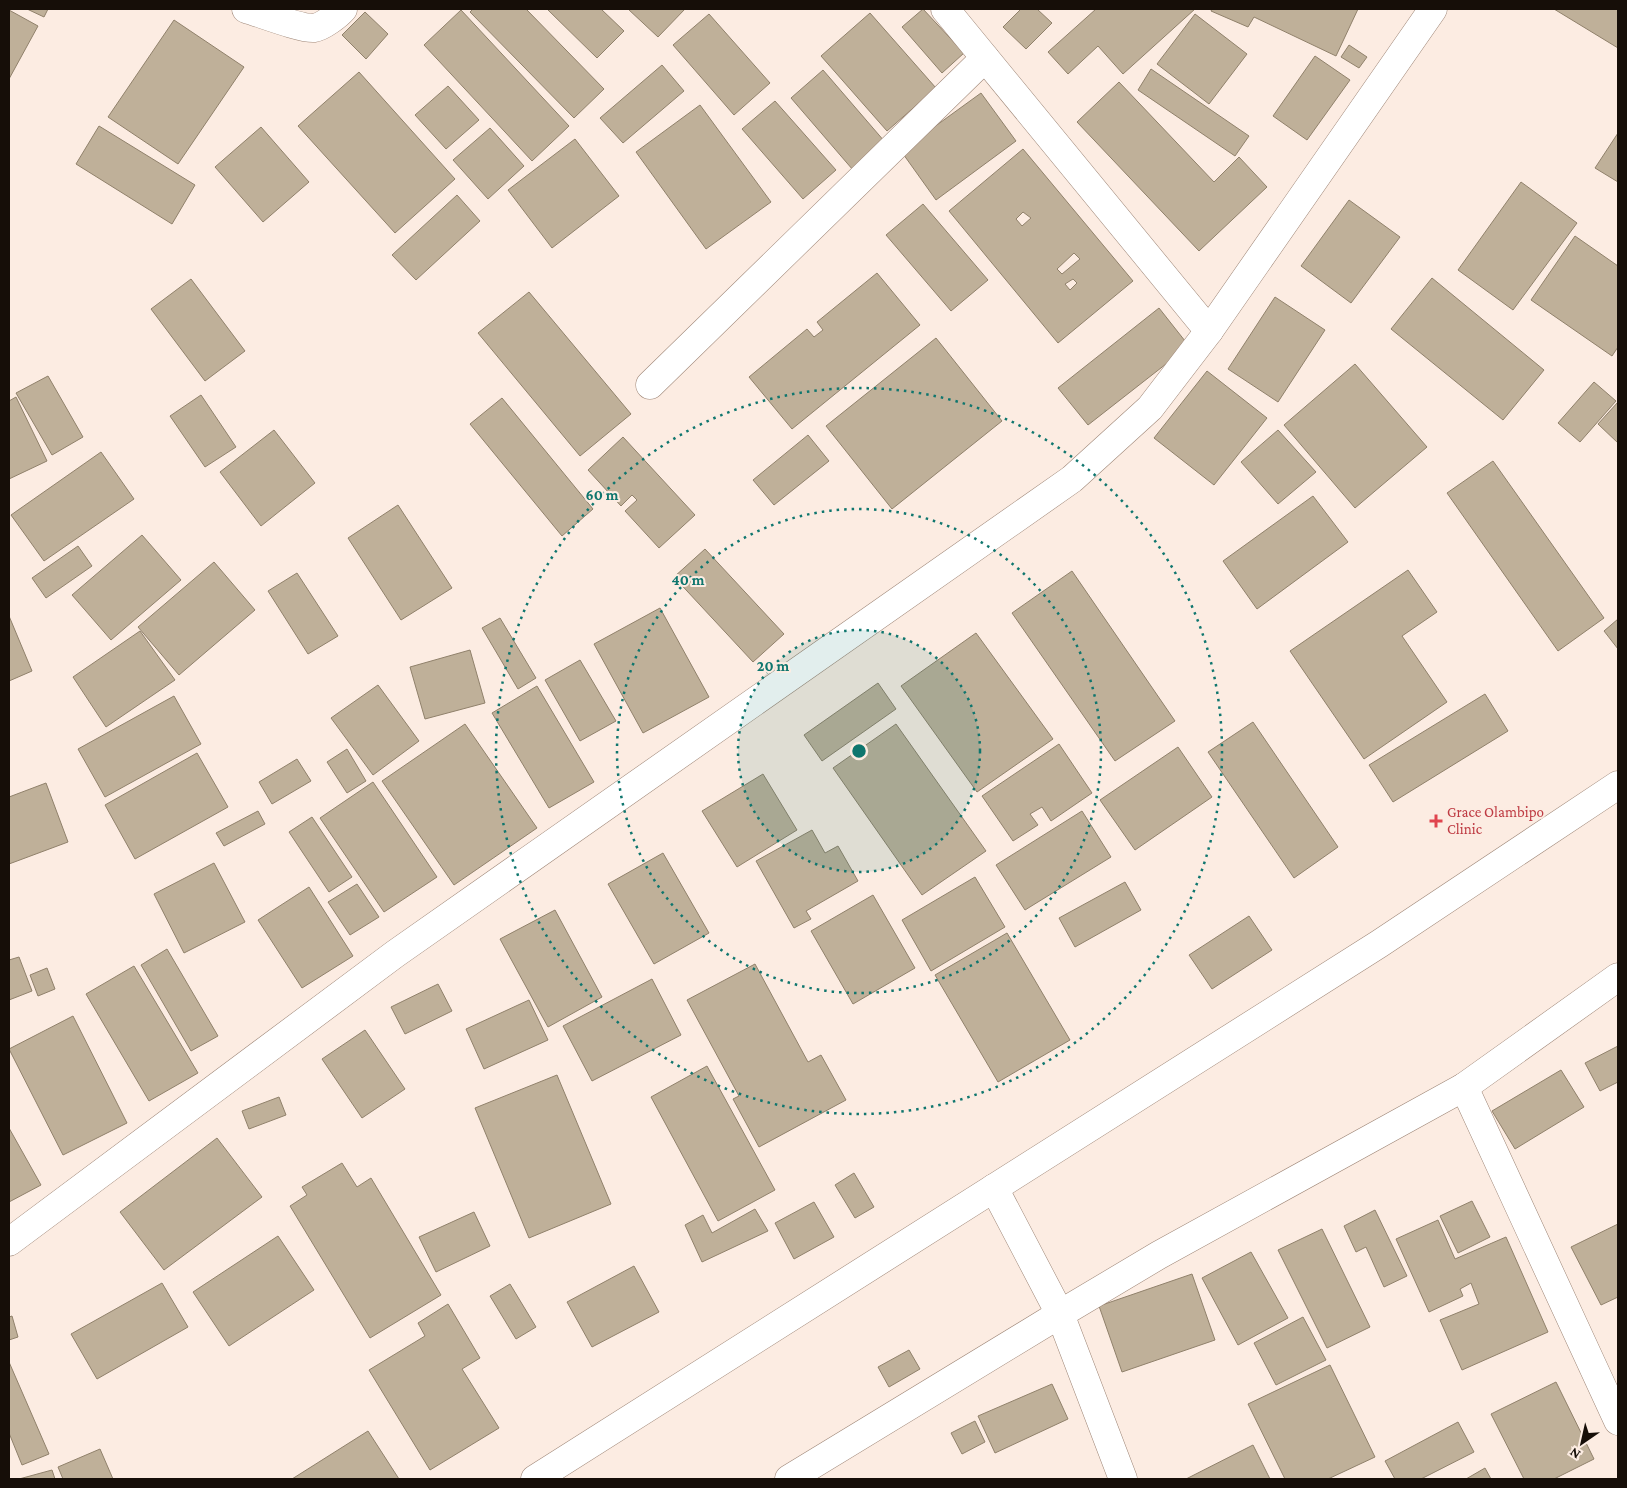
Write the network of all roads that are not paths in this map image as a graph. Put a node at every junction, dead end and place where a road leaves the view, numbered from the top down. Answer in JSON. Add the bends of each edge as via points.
{"nodes":[{"id":1,"x":246,"y":9,"type":"edge"},
{"id":2,"x":343,"y":9,"type":"edge"},
{"id":3,"x":946,"y":9,"type":"edge"},
{"id":4,"x":1433,"y":9,"type":"edge"},
{"id":5,"x":985,"y":58,"type":"junction"},
{"id":6,"x":1209,"y":331,"type":"junction"},
{"id":7,"x":650,"y":385,"type":"dead end"},
{"id":8,"x":1618,"y":785,"type":"edge"},
{"id":9,"x":1618,"y":976,"type":"edge"},
{"id":10,"x":1464,"y":1087,"type":"junction"},
{"id":11,"x":994,"y":1188,"type":"junction"},
{"id":12,"x":9,"y":1242,"type":"edge"},
{"id":13,"x":1060,"y":1314,"type":"junction"},
{"id":14,"x":1618,"y":1421,"type":"edge"},
{"id":15,"x":535,"y":1479,"type":"edge"},
{"id":16,"x":789,"y":1479,"type":"edge"},
{"id":17,"x":1123,"y":1479,"type":"edge"}],
"edges":[{"from":1,"to":2,"type":"street","via":[[314,28],[337,16]]},
{"from":3,"to":5,"type":"street"},
{"from":4,"to":6,"type":"street"},
{"from":5,"to":6,"type":"street"},
{"from":5,"to":7,"type":"street"},
{"from":6,"to":12,"type":"street","via":[[1150,408],[1072,479],[395,954]]},
{"from":8,"to":11,"type":"street","via":[[1371,949]]},
{"from":9,"to":10,"type":"street"},
{"from":10,"to":13,"type":"street","via":[[1159,1255]]},
{"from":10,"to":14,"type":"street"},
{"from":11,"to":13,"type":"street"},
{"from":11,"to":15,"type":"street"},
{"from":13,"to":16,"type":"street"},
{"from":13,"to":17,"type":"street"}]}
